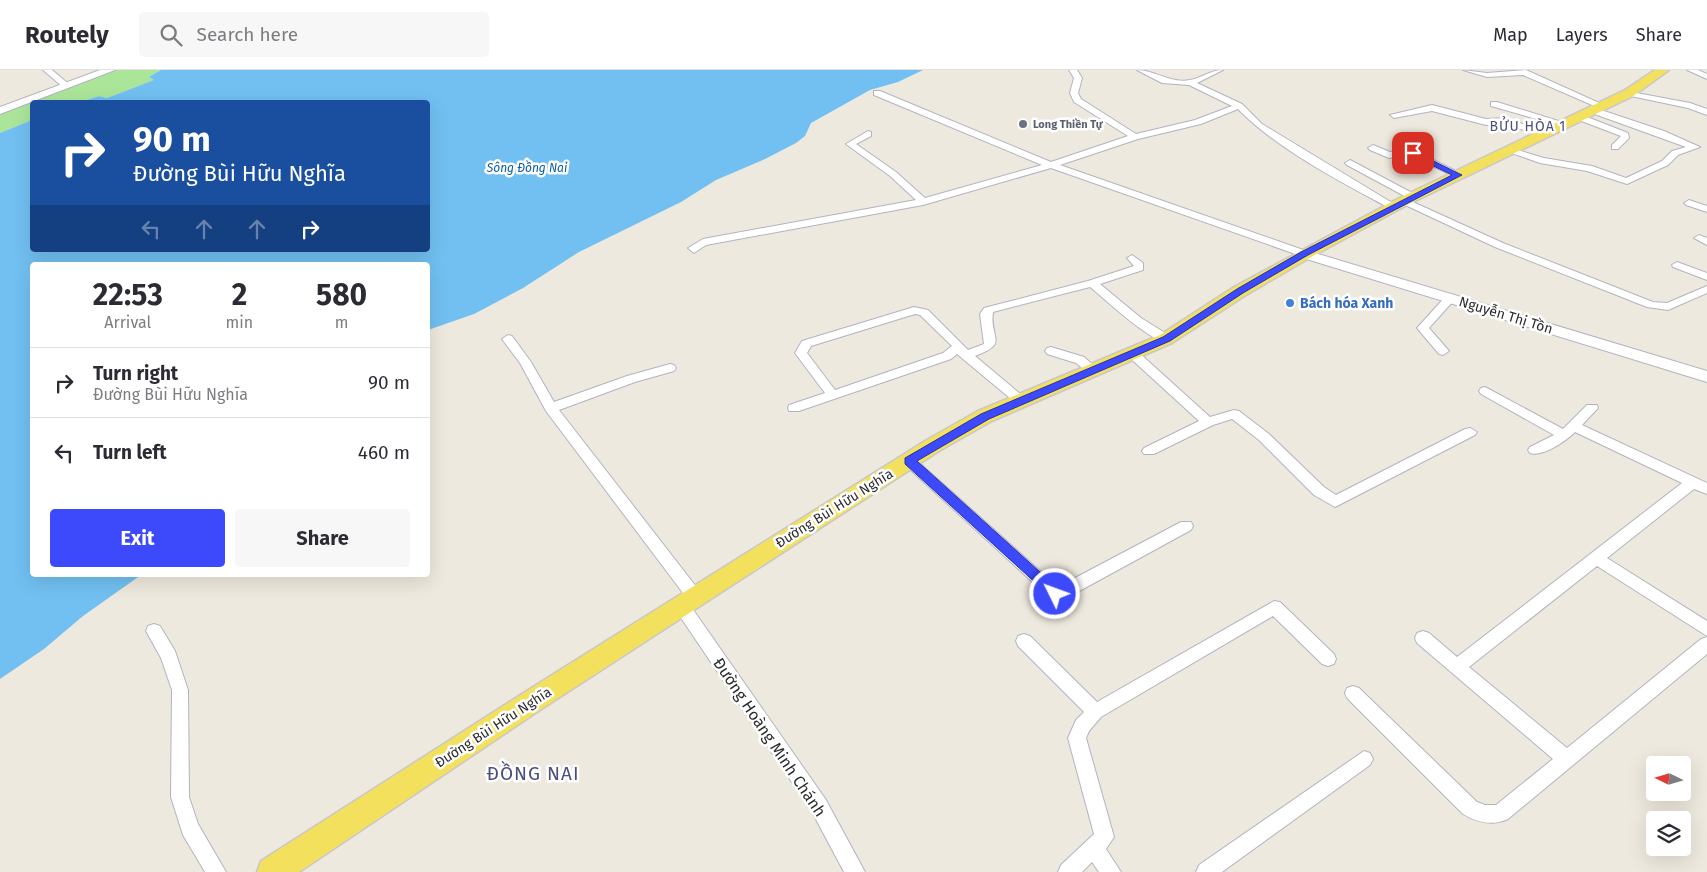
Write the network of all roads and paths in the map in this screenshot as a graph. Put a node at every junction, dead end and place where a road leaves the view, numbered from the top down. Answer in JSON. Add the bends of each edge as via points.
{"nodes":[{"id":1,"x":47,"y":70,"type":"edge"},
{"id":2,"x":110,"y":70,"type":"edge"},
{"id":3,"x":1073,"y":70,"type":"edge"},
{"id":4,"x":1140,"y":70,"type":"edge"},
{"id":5,"x":1219,"y":70,"type":"edge"},
{"id":6,"x":1468,"y":70,"type":"edge"},
{"id":7,"x":1663,"y":70,"type":"edge"},
{"id":8,"x":1691,"y":70,"type":"edge"},
{"id":9,"x":1522,"y":72,"type":"edge"},
{"id":10,"x":1707,"y":77,"type":"edge"},
{"id":11,"x":1191,"y":83,"type":"junction"},
{"id":12,"x":68,"y":86,"type":"junction"},
{"id":13,"x":877,"y":93,"type":"dead end"},
{"id":14,"x":1629,"y":93,"type":"junction"},
{"id":15,"x":1494,"y":104,"type":"dead end"},
{"id":16,"x":1239,"y":106,"type":"junction"},
{"id":17,"x":0,"y":110,"type":"edge"},
{"id":18,"x":1707,"y":112,"type":"edge"},
{"id":19,"x":1584,"y":114,"type":"junction"},
{"id":20,"x":1394,"y":115,"type":"dead end"},
{"id":21,"x":1669,"y":124,"type":"dead end"},
{"id":22,"x":1644,"y":127,"type":"junction"},
{"id":23,"x":868,"y":134,"type":"dead end"},
{"id":24,"x":1543,"y":134,"type":"junction"},
{"id":25,"x":1135,"y":137,"type":"junction"},
{"id":26,"x":1615,"y":147,"type":"dead end"},
{"id":27,"x":1373,"y":148,"type":"dead end"},
{"id":28,"x":1511,"y":151,"type":"junction"},
{"id":29,"x":1350,"y":163,"type":"dead end"},
{"id":30,"x":1050,"y":165,"type":"junction"},
{"id":31,"x":1458,"y":175,"type":"junction"},
{"id":32,"x":923,"y":202,"type":"junction"},
{"id":33,"x":1404,"y":202,"type":"junction"},
{"id":34,"x":1689,"y":202,"type":"dead end"},
{"id":35,"x":1707,"y":209,"type":"edge"},
{"id":36,"x":694,"y":250,"type":"dead end"},
{"id":37,"x":1304,"y":254,"type":"junction"},
{"id":38,"x":1132,"y":258,"type":"dead end"},
{"id":39,"x":1677,"y":265,"type":"dead end"},
{"id":40,"x":1707,"y":277,"type":"edge"},
{"id":41,"x":1092,"y":283,"type":"junction"},
{"id":42,"x":1707,"y":289,"type":"edge"},
{"id":43,"x":1450,"y":298,"type":"junction"},
{"id":44,"x":508,"y":339,"type":"dead end"},
{"id":45,"x":1166,"y":339,"type":"junction"},
{"id":46,"x":1051,"y":351,"type":"dead end"},
{"id":47,"x":1443,"y":351,"type":"dead end"},
{"id":48,"x":962,"y":352,"type":"junction"},
{"id":49,"x":1133,"y":354,"type":"junction"},
{"id":50,"x":670,"y":368,"type":"dead end"},
{"id":51,"x":1094,"y":371,"type":"junction"},
{"id":52,"x":1707,"y":377,"type":"edge"},
{"id":53,"x":1484,"y":391,"type":"dead end"},
{"id":54,"x":833,"y":395,"type":"junction"},
{"id":55,"x":1021,"y":401,"type":"junction"},
{"id":56,"x":551,"y":408,"type":"junction"},
{"id":57,"x":794,"y":408,"type":"dead end"},
{"id":58,"x":1592,"y":408,"type":"dead end"},
{"id":59,"x":1208,"y":422,"type":"junction"},
{"id":60,"x":1569,"y":430,"type":"junction"},
{"id":61,"x":1470,"y":432,"type":"dead end"},
{"id":62,"x":1149,"y":450,"type":"dead end"},
{"id":63,"x":1535,"y":450,"type":"dead end"},
{"id":64,"x":909,"y":461,"type":"junction"},
{"id":65,"x":1693,"y":482,"type":"junction"},
{"id":66,"x":1707,"y":489,"type":"edge"},
{"id":67,"x":1186,"y":526,"type":"dead end"},
{"id":68,"x":1596,"y":558,"type":"junction"},
{"id":69,"x":688,"y":601,"type":"junction"},
{"id":70,"x":1707,"y":629,"type":"edge"},
{"id":71,"x":154,"y":631,"type":"dead end"},
{"id":72,"x":1423,"y":638,"type":"dead end"},
{"id":73,"x":1024,"y":641,"type":"dead end"},
{"id":74,"x":1707,"y":644,"type":"edge"},
{"id":75,"x":1328,"y":659,"type":"dead end"},
{"id":76,"x":1457,"y":667,"type":"junction"},
{"id":77,"x":1353,"y":693,"type":"dead end"},
{"id":78,"x":1095,"y":712,"type":"junction"},
{"id":79,"x":1364,"y":759,"type":"dead end"},
{"id":80,"x":1567,"y":759,"type":"junction"},
{"id":81,"x":1094,"y":849,"type":"junction"},
{"id":82,"x":216,"y":872,"type":"edge"},
{"id":83,"x":272,"y":872,"type":"edge"},
{"id":84,"x":854,"y":872,"type":"edge"},
{"id":85,"x":1068,"y":872,"type":"edge"},
{"id":86,"x":1111,"y":872,"type":"edge"},
{"id":87,"x":1206,"y":872,"type":"edge"}],
"edges":[{"from":1,"to":12,"type":"street"},
{"from":2,"to":12,"type":"street"},
{"from":3,"to":25,"type":"street","via":[[1078,78],[1074,93],[1077,100]]},
{"from":4,"to":11,"type":"street","via":[[1165,81]]},
{"from":5,"to":11,"type":"street"},
{"from":6,"to":9,"type":"street","via":[[1487,75]]},
{"from":7,"to":14,"type":"main road","name":"Đường Bùi Hữu Nghĩa"},
{"from":8,"to":10,"type":"street"},
{"from":9,"to":19,"type":"street"},
{"from":11,"to":16,"type":"street"},
{"from":12,"to":17,"type":"street"},
{"from":13,"to":30,"type":"street"},
{"from":14,"to":18,"type":"street"},
{"from":14,"to":19,"type":"main road","name":"Đường Bùi Hữu Nghĩa"},
{"from":15,"to":19,"type":"street"},
{"from":16,"to":25,"type":"street","via":[[1198,122]]},
{"from":16,"to":33,"type":"street","via":[[1259,126],[1348,182]]},
{"from":19,"to":22,"type":"street"},
{"from":19,"to":24,"type":"main road","name":"Đường Bùi Hữu Nghĩa"},
{"from":19,"to":26,"type":"street","via":[[1625,136]]},
{"from":20,"to":24,"type":"street","via":[[1432,108],[1486,122],[1506,120]]},
{"from":21,"to":22,"type":"street"},
{"from":22,"to":28,"type":"street","via":[[1695,146],[1627,181],[1589,168],[1544,162]]},
{"from":23,"to":32,"type":"street","via":[[850,144],[893,174]]},
{"from":24,"to":28,"type":"main road","name":"Đường Bùi Hữu Nghĩa"},
{"from":25,"to":30,"type":"street"},
{"from":27,"to":31,"type":"street","via":[[1389,155],[1410,152]]},
{"from":28,"to":31,"type":"main road","name":"Đường Bùi Hữu Nghĩa"},
{"from":29,"to":33,"type":"street"},
{"from":30,"to":32,"type":"street"},
{"from":30,"to":37,"type":"street"},
{"from":31,"to":33,"type":"main road","name":"Đường Bùi Hữu Nghĩa"},
{"from":32,"to":36,"type":"street","via":[[703,242]]},
{"from":33,"to":37,"type":"main road","name":"Đường Bùi Hữu Nghĩa"},
{"from":33,"to":42,"type":"street","via":[[1499,245],[1651,305],[1668,307]]},
{"from":34,"to":35,"type":"street"},
{"from":37,"to":43,"type":"street","name":"Nguyễn Thị Tồn"},
{"from":37,"to":45,"type":"main road","name":"Đường Bùi Hữu Nghĩa"},
{"from":38,"to":41,"type":"street","via":[[1139,268]]},
{"from":39,"to":40,"type":"street"},
{"from":41,"to":45,"type":"street"},
{"from":41,"to":48,"type":"street","via":[[988,310],[990,344]]},
{"from":43,"to":47,"type":"street","via":[[1423,328]]},
{"from":43,"to":52,"type":"street","name":"Nguyễn Thị Tồn"},
{"from":44,"to":56,"type":"street","name":"Đường Hoàng Minh Chánh"},
{"from":45,"to":49,"type":"main road","name":"Đường Bùi Hữu Nghĩa"},
{"from":46,"to":51,"type":"street","via":[[1080,360]]},
{"from":48,"to":54,"type":"street"},
{"from":48,"to":54,"type":"street","via":[[924,312],[914,310],[806,344],[801,353],[803,357]]},
{"from":48,"to":55,"type":"street"},
{"from":49,"to":51,"type":"main road","name":"Đường Bùi Hữu Nghĩa"},
{"from":49,"to":59,"type":"street"},
{"from":50,"to":56,"type":"street"},
{"from":51,"to":55,"type":"main road","name":"Đường Bùi Hữu Nghĩa"},
{"from":53,"to":60,"type":"street"},
{"from":54,"to":57,"type":"street"},
{"from":55,"to":64,"type":"main road","name":"Đường Bùi Hữu Nghĩa","via":[[985,416]]},
{"from":56,"to":69,"type":"street","name":"Đường Hoàng Minh Chánh"},
{"from":58,"to":60,"type":"street"},
{"from":59,"to":61,"type":"street","via":[[1234,414],[1264,437],[1319,492],[1335,502]]},
{"from":59,"to":62,"type":"street"},
{"from":60,"to":63,"type":"street"},
{"from":60,"to":65,"type":"street"},
{"from":64,"to":67,"type":"street","via":[[1055,594],[1067,591]]},
{"from":64,"to":69,"type":"main road","name":"Đường Bùi Hữu Nghĩa"},
{"from":65,"to":66,"type":"street"},
{"from":65,"to":68,"type":"street"},
{"from":68,"to":70,"type":"street"},
{"from":68,"to":76,"type":"street"},
{"from":69,"to":83,"type":"main road","name":"Đường Bùi Hữu Nghĩa"},
{"from":69,"to":84,"type":"street","name":"Đường Hoàng Minh Chánh","via":[[819,806]]},
{"from":71,"to":82,"type":"street","via":[[170,656],[180,690],[180,797],[190,828]]},
{"from":72,"to":76,"type":"street"},
{"from":73,"to":78,"type":"street"},
{"from":74,"to":80,"type":"street"},
{"from":75,"to":78,"type":"street","via":[[1274,607]]},
{"from":76,"to":80,"type":"street"},
{"from":77,"to":80,"type":"street","via":[[1470,808],[1478,812],[1501,813]]},
{"from":78,"to":81,"type":"street","via":[[1082,726],[1078,738],[1104,837]]},
{"from":79,"to":87,"type":"street"},
{"from":81,"to":85,"type":"street"},
{"from":81,"to":86,"type":"street"}]}
